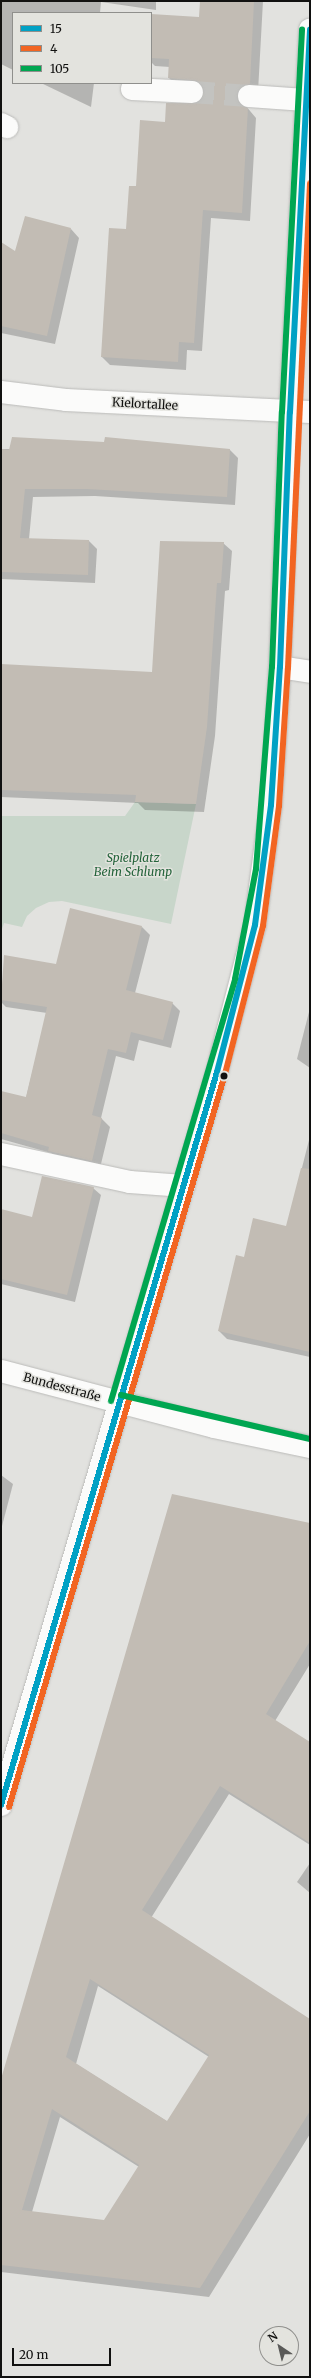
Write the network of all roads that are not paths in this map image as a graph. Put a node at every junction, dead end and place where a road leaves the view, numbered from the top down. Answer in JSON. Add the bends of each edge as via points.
{"nodes":[{"id":1,"x":310,"y":30,"type":"edge"},
{"id":2,"x":132,"y":89,"type":"dead end"},
{"id":3,"x":192,"y":92,"type":"tunnel mouth"},
{"id":4,"x":249,"y":96,"type":"tunnel mouth"},
{"id":5,"x":306,"y":100,"type":"junction"},
{"id":6,"x":1,"y":392,"type":"edge"},
{"id":7,"x":300,"y":412,"type":"edge"},
{"id":8,"x":280,"y":667,"type":"junction"},
{"id":9,"x":310,"y":672,"type":"edge"},
{"id":10,"x":1,"y":1154,"type":"edge"},
{"id":11,"x":184,"y":1186,"type":"junction"},
{"id":12,"x":1,"y":1371,"type":"edge"},
{"id":13,"x":119,"y":1403,"type":"junction"},
{"id":14,"x":310,"y":1447,"type":"edge"},
{"id":15,"x":1,"y":1805,"type":"edge"}],
"edges":[{"from":1,"to":5,"type":"main road"},
{"from":2,"to":3,"type":"main road"},
{"from":4,"to":5,"type":"main road"},
{"from":5,"to":7,"type":"main road"},
{"from":6,"to":7,"type":"main road","name":"Kielortallee","via":[[66,400]]},
{"from":7,"to":8,"type":"main road"},
{"from":8,"to":9,"type":"main road"},
{"from":8,"to":11,"type":"main road","via":[[270,812],[255,925],[243,981]]},
{"from":10,"to":11,"type":"main road","via":[[130,1182]]},
{"from":11,"to":13,"type":"main road"},
{"from":12,"to":13,"type":"main road","name":"Bundesstraße"},
{"from":13,"to":14,"type":"main road","name":"Bundesstraße"},
{"from":13,"to":15,"type":"main road"}]}
